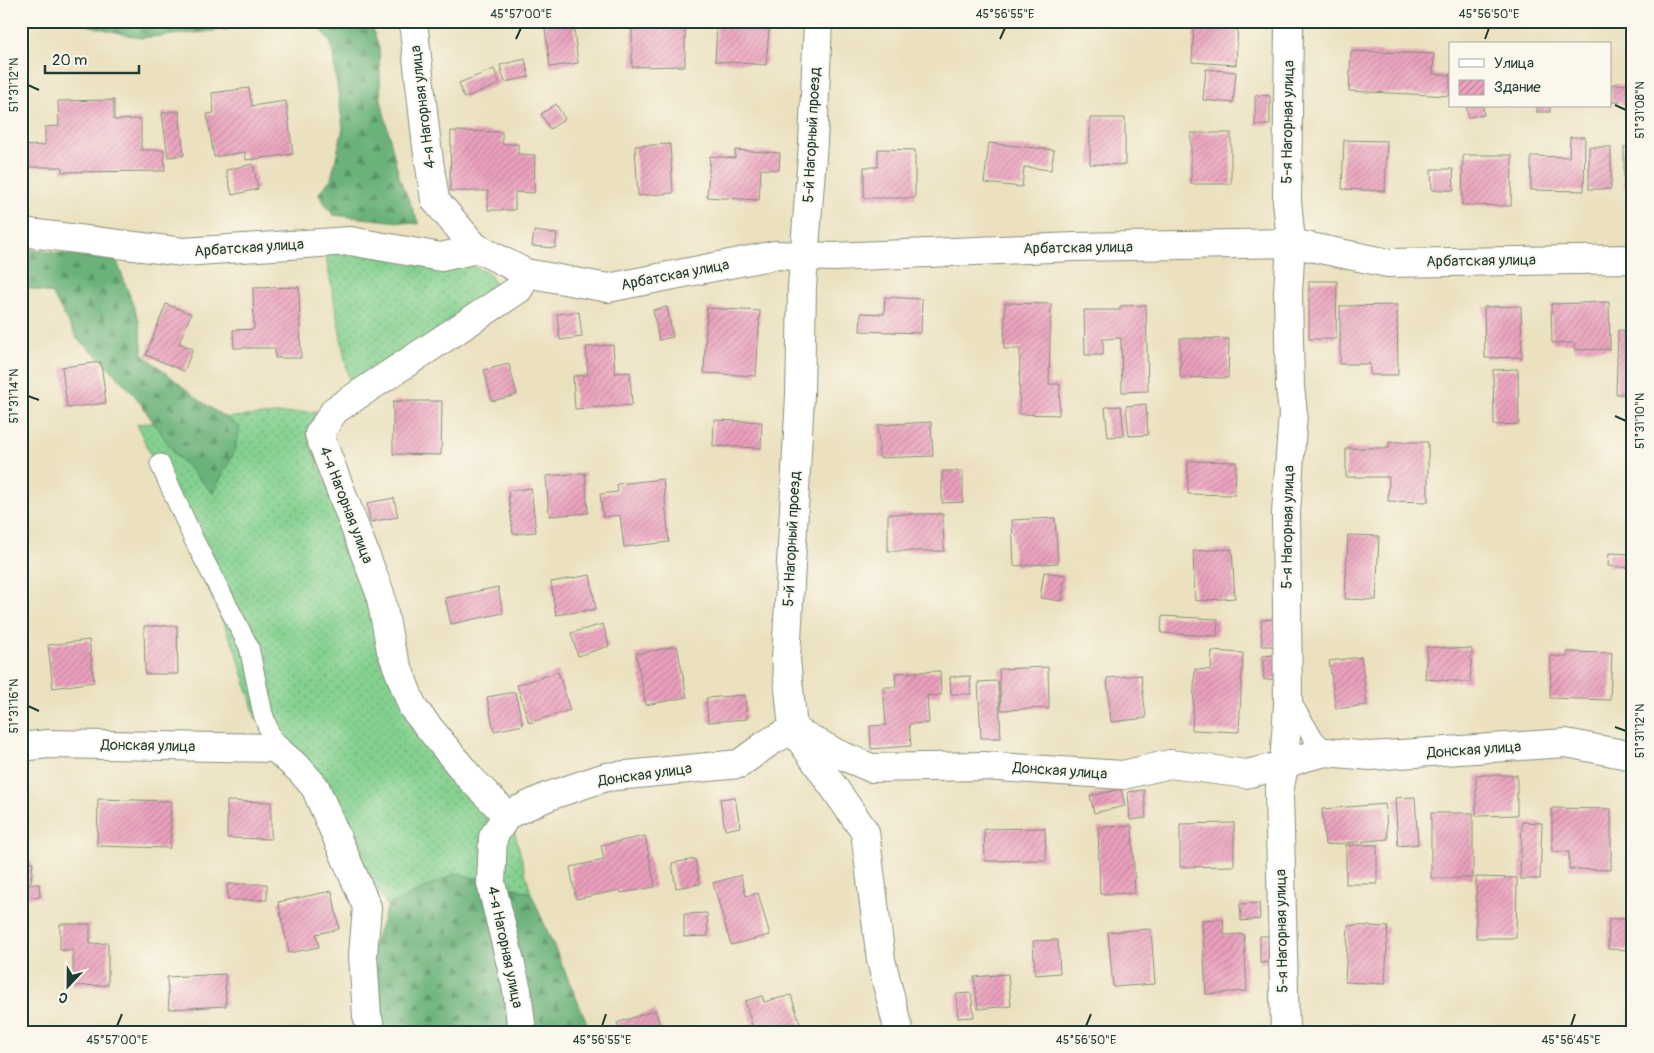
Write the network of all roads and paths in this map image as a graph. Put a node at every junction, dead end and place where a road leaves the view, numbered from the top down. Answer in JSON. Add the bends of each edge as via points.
{"nodes":[{"id":1,"x":412,"y":21,"type":"edge"},
{"id":2,"x":818,"y":21,"type":"edge"},
{"id":3,"x":1289,"y":21,"type":"edge"},
{"id":4,"x":21,"y":232,"type":"edge"},
{"id":5,"x":1291,"y":243,"type":"junction"},
{"id":6,"x":475,"y":247,"type":"junction"},
{"id":7,"x":804,"y":257,"type":"junction"},
{"id":8,"x":1633,"y":259,"type":"edge"},
{"id":9,"x":526,"y":272,"type":"junction"},
{"id":10,"x":160,"y":464,"type":"dead end"},
{"id":11,"x":1288,"y":705,"type":"junction"},
{"id":12,"x":793,"y":729,"type":"junction"},
{"id":13,"x":21,"y":747,"type":"edge"},
{"id":14,"x":275,"y":748,"type":"junction"},
{"id":15,"x":1326,"y":752,"type":"junction"},
{"id":16,"x":1633,"y":756,"type":"edge"},
{"id":17,"x":1284,"y":765,"type":"junction"},
{"id":18,"x":506,"y":815,"type":"junction"},
{"id":19,"x":372,"y":1032,"type":"edge"},
{"id":20,"x":522,"y":1032,"type":"edge"},
{"id":21,"x":899,"y":1032,"type":"edge"},
{"id":22,"x":1285,"y":1032,"type":"edge"}],
"edges":[{"from":1,"to":6,"type":"street","name":"4-я Нагорная улица","via":[[435,200]]},
{"from":2,"to":7,"type":"street","name":"5-й Нагорный проезд"},
{"from":3,"to":5,"type":"street","name":"5-я Нагорная улица","via":[[1287,200]]},
{"from":4,"to":6,"type":"street","name":"Арбатская улица","via":[[183,252],[350,241],[441,257]]},
{"from":5,"to":7,"type":"street","name":"Арбатская улица"},
{"from":5,"to":8,"type":"street","name":"Арбатская улица","via":[[1388,263]]},
{"from":5,"to":11,"type":"street","name":"5-я Нагорная улица","via":[[1288,292],[1293,413],[1286,512]]},
{"from":6,"to":9,"type":"street","name":"4-я Нагорная улица"},
{"from":7,"to":9,"type":"street","name":"Арбатская улица","via":[[775,255],[608,288]]},
{"from":7,"to":12,"type":"street","name":"5-й Нагорный проезд","via":[[786,659]]},
{"from":9,"to":18,"type":"street","name":"4-я Нагорная улица","via":[[520,289],[335,410],[319,434],[380,593],[391,650],[413,708],[470,778]]},
{"from":10,"to":14,"type":"lane","via":[[194,540],[249,647],[263,714]]},
{"from":11,"to":15,"type":"lane","via":[[1294,707]]},
{"from":11,"to":17,"type":"street","name":"5-я Нагорная улица"},
{"from":12,"to":17,"type":"street","name":"Донская улица","via":[[871,768],[983,766],[1123,775],[1170,764],[1246,774]]},
{"from":12,"to":18,"type":"street","name":"Донская улица","via":[[738,764],[606,777],[548,796]]},
{"from":12,"to":21,"type":"street","name":"5-й Нагорный проезд","via":[[865,832],[881,960]]},
{"from":13,"to":14,"type":"street","name":"Донская улица","via":[[48,744]]},
{"from":14,"to":19,"type":"street","via":[[315,787],[367,907],[363,955],[367,1016]]},
{"from":15,"to":16,"type":"street","name":"Донская улица","via":[[1370,756],[1566,743]]},
{"from":15,"to":17,"type":"street","name":"Донская улица"},
{"from":17,"to":22,"type":"street","name":"5-я Нагорная улица","via":[[1278,793]]},
{"from":18,"to":20,"type":"street","name":"4-я Нагорная улица","via":[[493,837],[491,883],[517,990]]}]}
